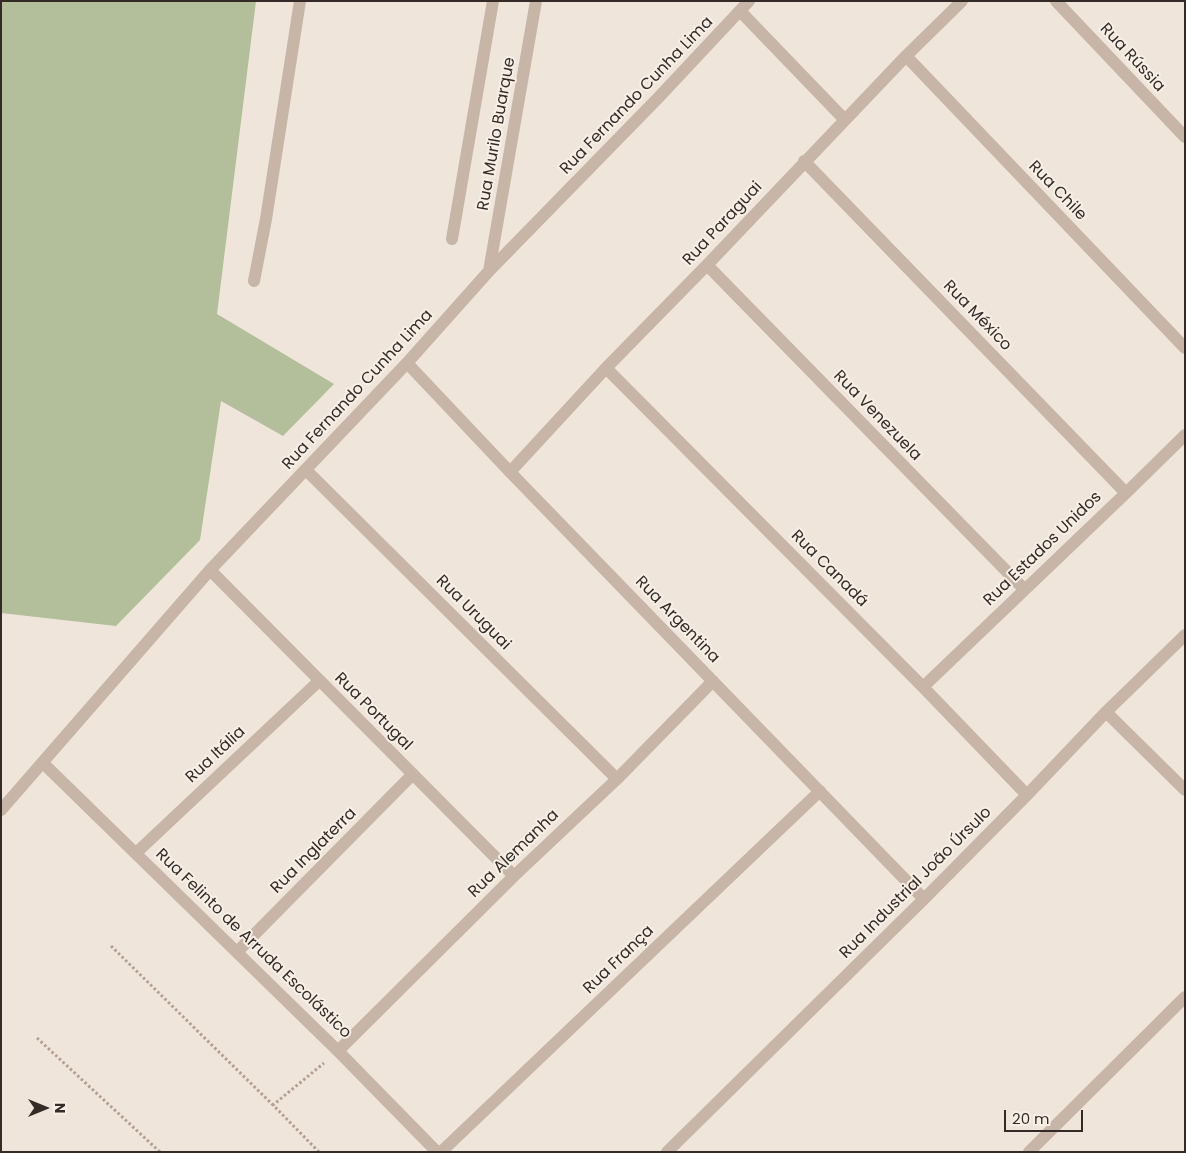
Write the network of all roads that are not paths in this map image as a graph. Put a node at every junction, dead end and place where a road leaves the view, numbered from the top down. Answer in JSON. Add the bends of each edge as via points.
{"nodes":[{"id":1,"x":300,"y":1,"type":"edge"},
{"id":2,"x":493,"y":1,"type":"edge"},
{"id":3,"x":536,"y":1,"type":"edge"},
{"id":4,"x":749,"y":1,"type":"edge"},
{"id":5,"x":962,"y":1,"type":"edge"},
{"id":6,"x":1056,"y":1,"type":"edge"},
{"id":7,"x":740,"y":11,"type":"junction"},
{"id":8,"x":906,"y":56,"type":"junction"},
{"id":9,"x":845,"y":120,"type":"junction"},
{"id":10,"x":1185,"y":138,"type":"edge"},
{"id":11,"x":804,"y":161,"type":"junction"},
{"id":12,"x":452,"y":239,"type":"dead end"},
{"id":13,"x":708,"y":265,"type":"junction"},
{"id":14,"x":489,"y":271,"type":"junction"},
{"id":15,"x":254,"y":281,"type":"dead end"},
{"id":16,"x":1185,"y":348,"type":"edge"},
{"id":17,"x":407,"y":363,"type":"junction"},
{"id":18,"x":606,"y":368,"type":"junction"},
{"id":19,"x":1185,"y":435,"type":"edge"},
{"id":20,"x":306,"y":470,"type":"junction"},
{"id":21,"x":510,"y":472,"type":"junction"},
{"id":22,"x":1126,"y":493,"type":"junction"},
{"id":23,"x":210,"y":570,"type":"junction"},
{"id":24,"x":1024,"y":589,"type":"junction"},
{"id":25,"x":1185,"y":635,"type":"edge"},
{"id":26,"x":319,"y":680,"type":"junction"},
{"id":27,"x":713,"y":680,"type":"junction"},
{"id":28,"x":923,"y":687,"type":"junction"},
{"id":29,"x":1106,"y":712,"type":"junction"},
{"id":30,"x":43,"y":763,"type":"junction"},
{"id":31,"x":413,"y":774,"type":"junction"},
{"id":32,"x":617,"y":779,"type":"junction"},
{"id":33,"x":1185,"y":790,"type":"edge"},
{"id":34,"x":820,"y":791,"type":"junction"},
{"id":35,"x":1027,"y":795,"type":"junction"},
{"id":36,"x":1,"y":810,"type":"edge"},
{"id":37,"x":136,"y":853,"type":"junction"},
{"id":38,"x":514,"y":876,"type":"junction"},
{"id":39,"x":924,"y":899,"type":"junction"},
{"id":40,"x":237,"y":952,"type":"junction"},
{"id":41,"x":1185,"y":997,"type":"edge"},
{"id":42,"x":338,"y":1051,"type":"junction"},
{"id":43,"x":437,"y":1152,"type":"edge"},
{"id":44,"x":442,"y":1152,"type":"edge"},
{"id":45,"x":666,"y":1152,"type":"edge"},
{"id":46,"x":1029,"y":1152,"type":"edge"}],
"edges":[{"from":1,"to":15,"type":"street"},
{"from":2,"to":12,"type":"street"},
{"from":3,"to":14,"type":"street","name":"Rua Murilo Buarque"},
{"from":4,"to":7,"type":"street","name":"Rua Fernando Cunha Lima"},
{"from":5,"to":8,"type":"street","name":"Rua Paraguai"},
{"from":6,"to":10,"type":"street","name":"Rua Rússia"},
{"from":7,"to":9,"type":"street"},
{"from":7,"to":14,"type":"street","name":"Rua Fernando Cunha Lima"},
{"from":8,"to":9,"type":"street","name":"Rua Paraguai"},
{"from":8,"to":16,"type":"street","name":"Rua Chile"},
{"from":9,"to":11,"type":"street","name":"Rua Paraguai"},
{"from":11,"to":13,"type":"street","name":"Rua Paraguai"},
{"from":11,"to":22,"type":"street","name":"Rua México"},
{"from":13,"to":18,"type":"street","name":"Rua Paraguai"},
{"from":13,"to":24,"type":"street","name":"Rua Venezuela"},
{"from":14,"to":17,"type":"street","name":"Rua Fernando Cunha Lima"},
{"from":17,"to":20,"type":"street","name":"Rua Fernando Cunha Lima"},
{"from":17,"to":21,"type":"street","name":"Rua Argentina"},
{"from":18,"to":21,"type":"street","name":"Rua Paraguai"},
{"from":18,"to":28,"type":"street","name":"Rua Canadá"},
{"from":19,"to":22,"type":"street","name":"Rua Estados Unidos"},
{"from":20,"to":23,"type":"street","name":"Rua Fernando Cunha Lima"},
{"from":20,"to":32,"type":"street","name":"Rua Uruguai"},
{"from":21,"to":27,"type":"street","name":"Rua Argentina"},
{"from":22,"to":24,"type":"street","name":"Rua Estados Unidos"},
{"from":23,"to":26,"type":"street","name":"Rua Portugal"},
{"from":23,"to":30,"type":"street","name":"Rua Fernando Cunha Lima"},
{"from":24,"to":28,"type":"street","name":"Rua Estados Unidos"},
{"from":25,"to":29,"type":"street","name":"Rua Industrial João Úrsulo"},
{"from":26,"to":31,"type":"street","name":"Rua Portugal"},
{"from":26,"to":37,"type":"street","name":"Rua Itália"},
{"from":27,"to":32,"type":"street","name":"Rua Alemanha"},
{"from":27,"to":34,"type":"street","name":"Rua Argentina"},
{"from":28,"to":35,"type":"street","name":"Rua Canadá"},
{"from":29,"to":33,"type":"street"},
{"from":29,"to":35,"type":"street","name":"Rua Industrial João Úrsulo"},
{"from":30,"to":36,"type":"street","name":"Rua Fernando Cunha Lima"},
{"from":30,"to":37,"type":"street","name":"Rua Felinto de Arruda Escolástico"},
{"from":31,"to":38,"type":"street","name":"Rua Portugal"},
{"from":31,"to":40,"type":"street","name":"Rua Inglaterra"},
{"from":32,"to":38,"type":"street","name":"Rua Alemanha"},
{"from":34,"to":39,"type":"street","name":"Rua Argentina"},
{"from":34,"to":44,"type":"street","name":"Rua França"},
{"from":35,"to":39,"type":"street","name":"Rua Industrial João Úrsulo"},
{"from":37,"to":40,"type":"street","name":"Rua Felinto de Arruda Escolástico"},
{"from":38,"to":42,"type":"street","name":"Rua Alemanha"},
{"from":39,"to":45,"type":"street","name":"Rua Industrial João Úrsulo"},
{"from":40,"to":42,"type":"street","name":"Rua Felinto de Arruda Escolástico"},
{"from":41,"to":46,"type":"street"},
{"from":42,"to":43,"type":"street","name":"Rua Felinto de Arruda Escolástico"}]}
